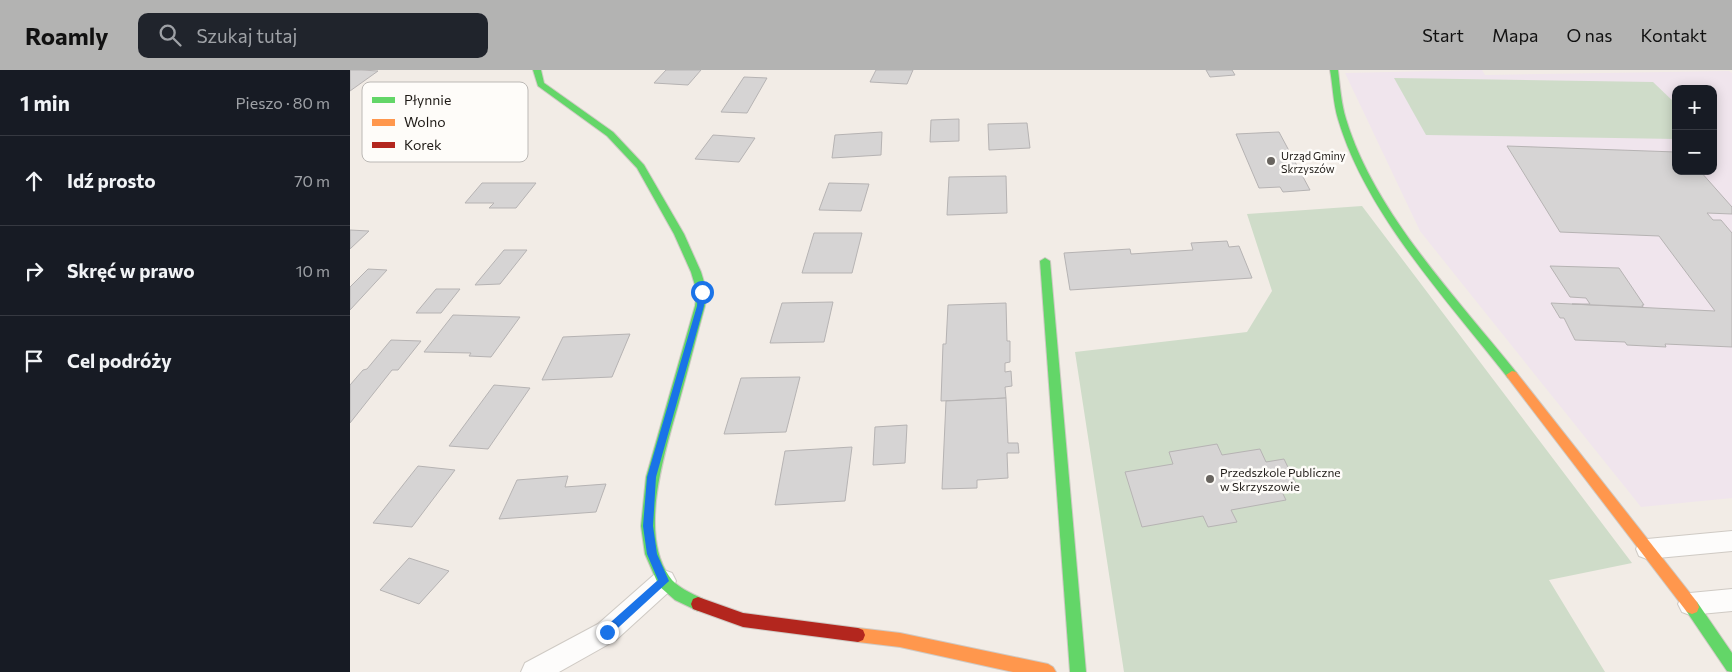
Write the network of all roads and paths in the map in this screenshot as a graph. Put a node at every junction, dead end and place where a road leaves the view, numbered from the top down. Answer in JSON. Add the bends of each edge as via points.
{"nodes":[{"id":1,"x":537,"y":70,"type":"edge"},
{"id":2,"x":1334,"y":70,"type":"edge"},
{"id":3,"x":1044,"y":261,"type":"dead end"},
{"id":4,"x":1732,"y":541,"type":"edge"},
{"id":5,"x":1647,"y":549,"type":"junction"},
{"id":6,"x":664,"y":581,"type":"junction"},
{"id":7,"x":1732,"y":600,"type":"edge"},
{"id":8,"x":1690,"y":604,"type":"junction"},
{"id":9,"x":1732,"y":666,"type":"edge"},
{"id":10,"x":534,"y":672,"type":"edge"},
{"id":11,"x":1048,"y":672,"type":"edge"},
{"id":12,"x":1078,"y":672,"type":"edge"}],
"edges":[{"from":1,"to":6,"type":"street","via":[[541,84],[610,134],[641,167],[679,234],[702,292],[652,477],[648,526],[652,554]]},
{"from":2,"to":5,"type":"street","via":[[1342,121],[1367,180],[1407,243]]},
{"from":3,"to":12,"type":"street"},
{"from":4,"to":5,"type":"lane"},
{"from":5,"to":8,"type":"street"},
{"from":6,"to":10,"type":"lane","via":[[607,632]]},
{"from":6,"to":11,"type":"street","via":[[680,595],[743,620],[900,640]]},
{"from":7,"to":8,"type":"lane"},
{"from":8,"to":9,"type":"street"}]}
